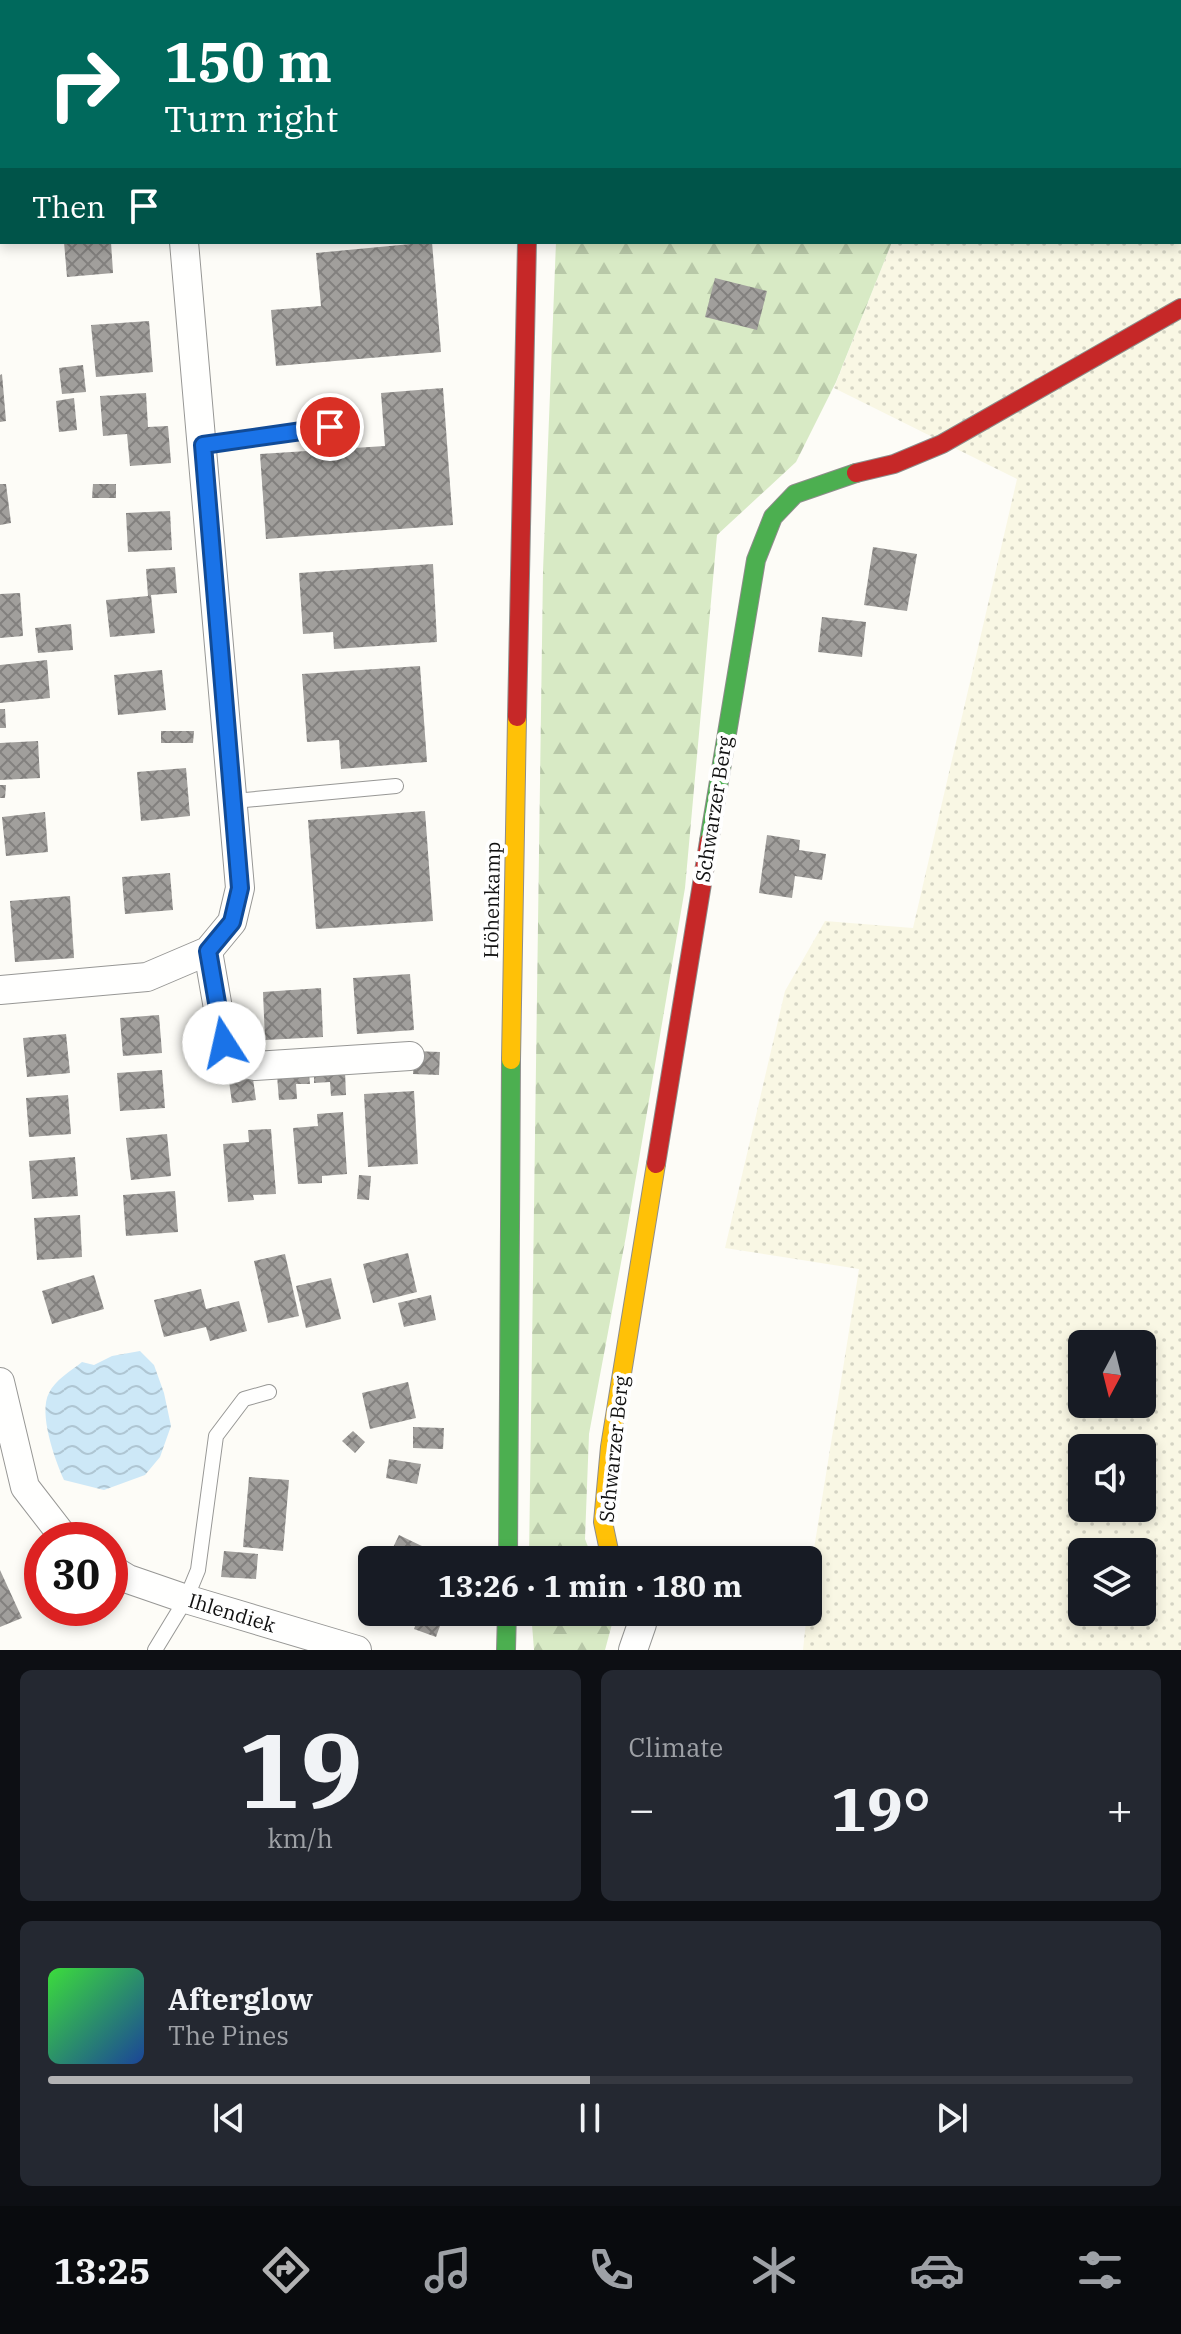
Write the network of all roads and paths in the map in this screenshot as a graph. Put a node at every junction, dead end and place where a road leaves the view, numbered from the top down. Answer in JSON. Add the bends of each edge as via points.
{"nodes":[{"id":1,"x":184,"y":244,"type":"edge"},
{"id":2,"x":527,"y":244,"type":"edge"},
{"id":3,"x":1181,"y":308,"type":"edge"},
{"id":4,"x":330,"y":427,"type":"dead end"},
{"id":5,"x":203,"y":445,"type":"junction"},
{"id":6,"x":396,"y":786,"type":"dead end"},
{"id":7,"x":234,"y":801,"type":"junction"},
{"id":8,"x":208,"y":951,"type":"junction"},
{"id":9,"x":0,"y":990,"type":"edge"},
{"id":10,"x":410,"y":1056,"type":"dead end"},
{"id":11,"x":0,"y":1382,"type":"edge"},
{"id":12,"x":269,"y":1392,"type":"dead end"},
{"id":13,"x":52,"y":1522,"type":"edge"},
{"id":14,"x":508,"y":1546,"type":"edge"},
{"id":15,"x":608,"y":1546,"type":"edge"},
{"id":16,"x":128,"y":1579,"type":"edge"},
{"id":17,"x":186,"y":1599,"type":"junction"},
{"id":18,"x":507,"y":1626,"type":"edge"},
{"id":19,"x":641,"y":1626,"type":"edge"},
{"id":20,"x":155,"y":1650,"type":"edge"},
{"id":21,"x":357,"y":1650,"type":"edge"},
{"id":22,"x":506,"y":1650,"type":"edge"},
{"id":23,"x":633,"y":1650,"type":"edge"}],
"edges":[{"from":1,"to":5,"type":"street"},
{"from":2,"to":14,"type":"street","name":"Höhenkamp","via":[[511,1016]]},
{"from":3,"to":15,"type":"street","name":"Schwarzer Berg","via":[[942,444],[795,494],[773,517],[756,560],[747,607],[610,1447],[603,1522]]},
{"from":4,"to":5,"type":"lane"},
{"from":5,"to":7,"type":"street"},
{"from":6,"to":7,"type":"lane"},
{"from":7,"to":8,"type":"street","via":[[240,888],[232,922]]},
{"from":8,"to":9,"type":"street","via":[[147,977]]},
{"from":8,"to":10,"type":"street","via":[[231,1061],[255,1066]]},
{"from":11,"to":13,"type":"street","via":[[25,1487]]},
{"from":12,"to":17,"type":"lane","via":[[244,1399],[216,1436],[198,1570]]},
{"from":16,"to":17,"type":"street","name":"Ihlendiek"},
{"from":17,"to":20,"type":"lane"},
{"from":17,"to":21,"type":"street","name":"Ihlendiek"},
{"from":18,"to":22,"type":"street"},
{"from":19,"to":23,"type":"street"}]}
